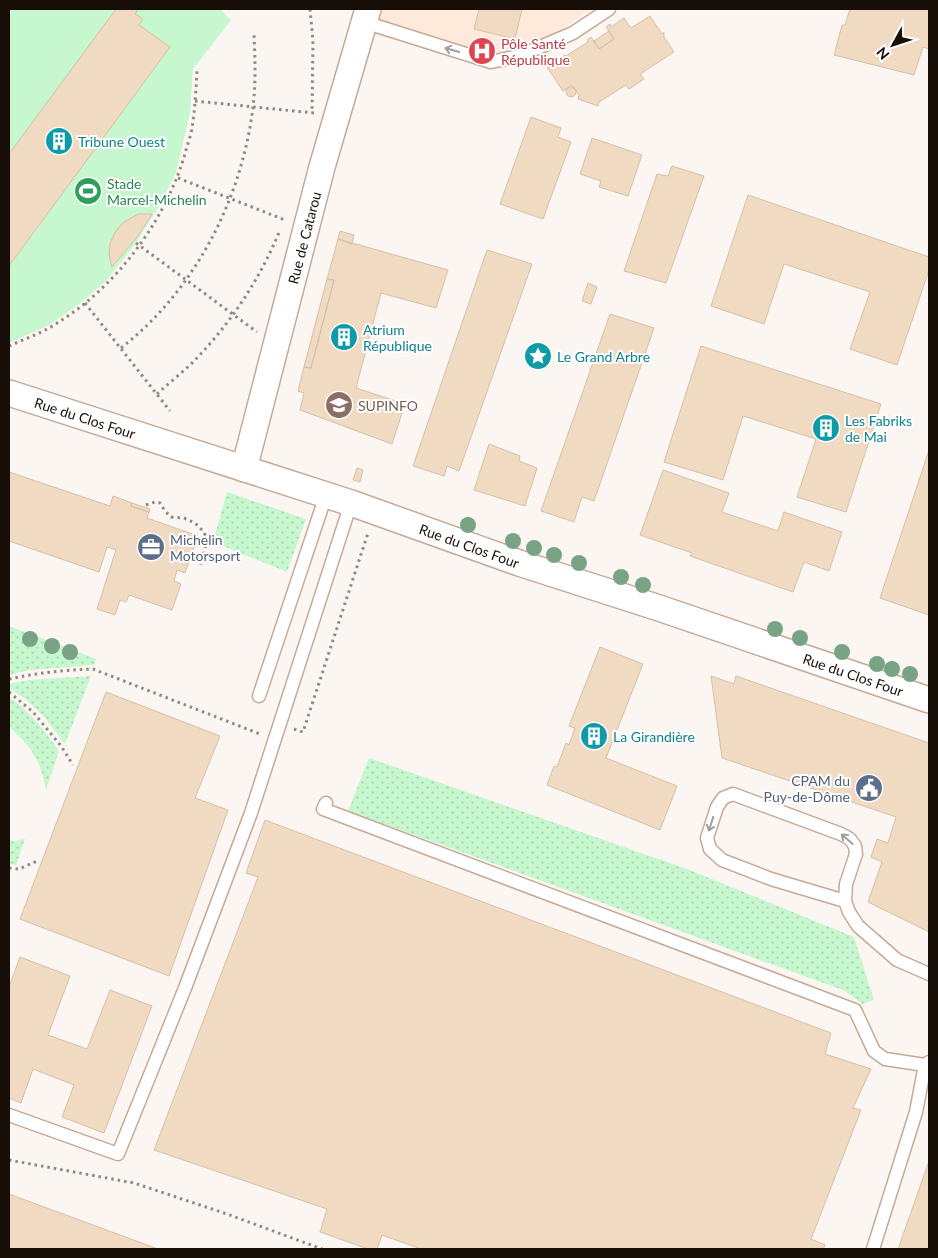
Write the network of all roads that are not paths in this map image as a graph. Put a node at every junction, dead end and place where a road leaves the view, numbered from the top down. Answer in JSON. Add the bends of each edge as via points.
{"nodes":[{"id":1,"x":609,"y":9,"type":"edge"},
{"id":2,"x":366,"y":16,"type":"edge"},
{"id":3,"x":9,"y":393,"type":"edge"},
{"id":4,"x":244,"y":469,"type":"junction"},
{"id":5,"x":326,"y":495,"type":"junction"},
{"id":6,"x":351,"y":503,"type":"junction"},
{"id":7,"x":258,"y":696,"type":"dead end"},
{"id":8,"x":929,"y":700,"type":"edge"},
{"id":9,"x":326,"y":803,"type":"dead end"},
{"id":10,"x":845,"y":900,"type":"junction"},
{"id":11,"x":929,"y":974,"type":"edge"},
{"id":12,"x":927,"y":1063,"type":"edge"},
{"id":13,"x":9,"y":1115,"type":"edge"},
{"id":14,"x":873,"y":1249,"type":"edge"}],
"edges":[{"from":1,"to":2,"type":"lane","one_way":true,"via":[[573,34],[519,56],[491,62]]},
{"from":2,"to":4,"type":"street","name":"Rue de Catarou","via":[[322,166],[295,224],[275,347]]},
{"from":3,"to":4,"type":"street","name":"Rue du Clos Four"},
{"from":4,"to":5,"type":"street","name":"Rue du Clos Four"},
{"from":5,"to":6,"type":"street","name":"Rue du Clos Four"},
{"from":5,"to":7,"type":"lane"},
{"from":6,"to":8,"type":"street","name":"Rue du Clos Four"},
{"from":6,"to":13,"type":"lane","via":[[250,813],[118,1154]]},
{"from":9,"to":12,"type":"lane","via":[[323,809],[855,1010],[874,1051],[885,1060]]},
{"from":10,"to":10,"type":"lane","one_way":true,"via":[[846,884],[856,854],[850,840],[732,794],[723,798],[707,838],[710,849],[722,860],[771,879]]},
{"from":10,"to":11,"type":"lane","via":[[858,926],[897,960]]},
{"from":12,"to":14,"type":"lane","via":[[916,1112]]}]}
